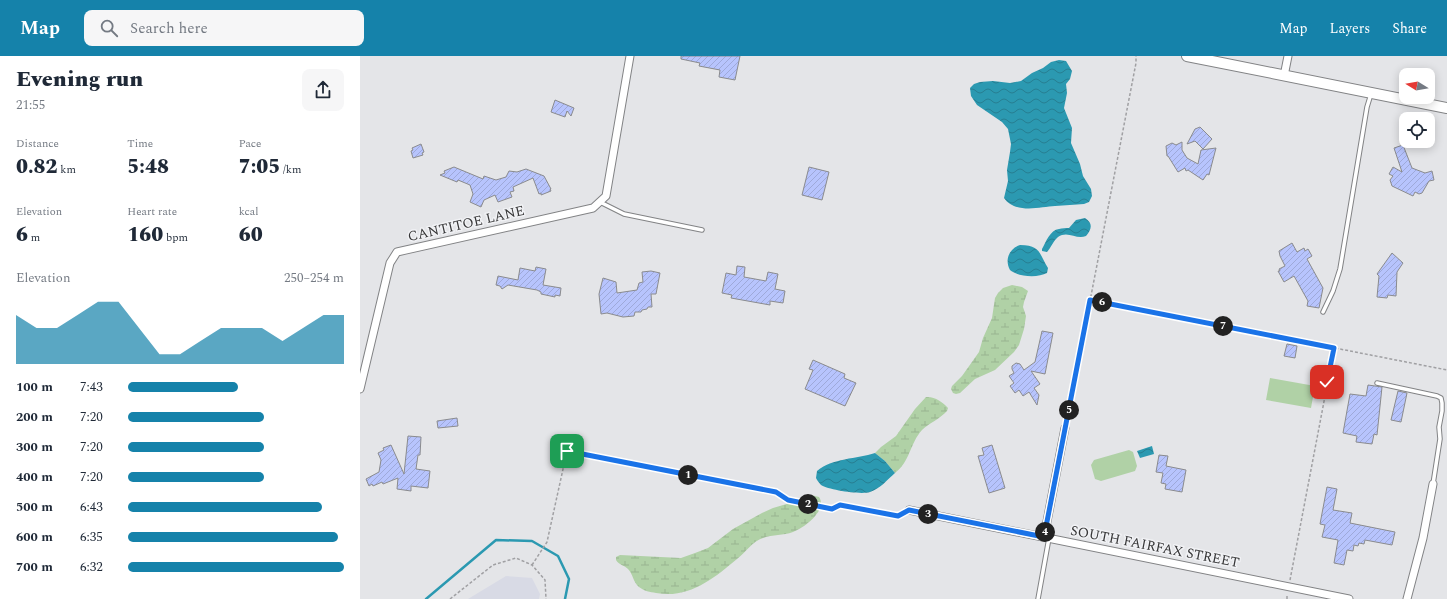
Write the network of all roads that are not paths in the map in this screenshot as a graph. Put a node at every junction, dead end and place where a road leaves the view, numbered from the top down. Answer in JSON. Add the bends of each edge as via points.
{"nodes":[{"id":1,"x":630,"y":56,"type":"edge"},
{"id":2,"x":1187,"y":56,"type":"edge"},
{"id":3,"x":1288,"y":56,"type":"edge"},
{"id":4,"x":1284,"y":76,"type":"junction"},
{"id":5,"x":1371,"y":93,"type":"junction"},
{"id":6,"x":1447,"y":108,"type":"edge"},
{"id":7,"x":600,"y":202,"type":"junction"},
{"id":8,"x":702,"y":230,"type":"dead end"},
{"id":9,"x":1323,"y":312,"type":"dead end"},
{"id":10,"x":1377,"y":383,"type":"dead end"},
{"id":11,"x":360,"y":389,"type":"edge"},
{"id":12,"x":1065,"y":428,"type":"road end"},
{"id":13,"x":1433,"y":484,"type":"joint"},
{"id":14,"x":909,"y":510,"type":"road end"},
{"id":15,"x":1046,"y":538,"type":"junction"},
{"id":16,"x":1038,"y":599,"type":"edge"},
{"id":17,"x":1349,"y":599,"type":"edge"},
{"id":18,"x":1407,"y":599,"type":"edge"}],
"edges":[{"from":1,"to":7,"type":"street","name":"CANTITOE LANE","via":[[606,196]]},
{"from":2,"to":4,"type":"street"},
{"from":3,"to":4,"type":"street"},
{"from":4,"to":5,"type":"street"},
{"from":5,"to":6,"type":"street"},
{"from":5,"to":9,"type":"lane","via":[[1340,269]]},
{"from":7,"to":8,"type":"lane","via":[[624,214]]},
{"from":7,"to":11,"type":"street","name":"CANTITOE LANE","via":[[593,208],[397,252],[390,263]]},
{"from":10,"to":13,"type":"lane","via":[[1441,398],[1440,438]]},
{"from":12,"to":15,"type":"street"},
{"from":13,"to":18,"type":"street"},
{"from":14,"to":15,"type":"street","name":"SOUTH FAIRFAX STREET"},
{"from":15,"to":16,"type":"lane"},
{"from":15,"to":17,"type":"street","name":"SOUTH FAIRFAX STREET"}]}
